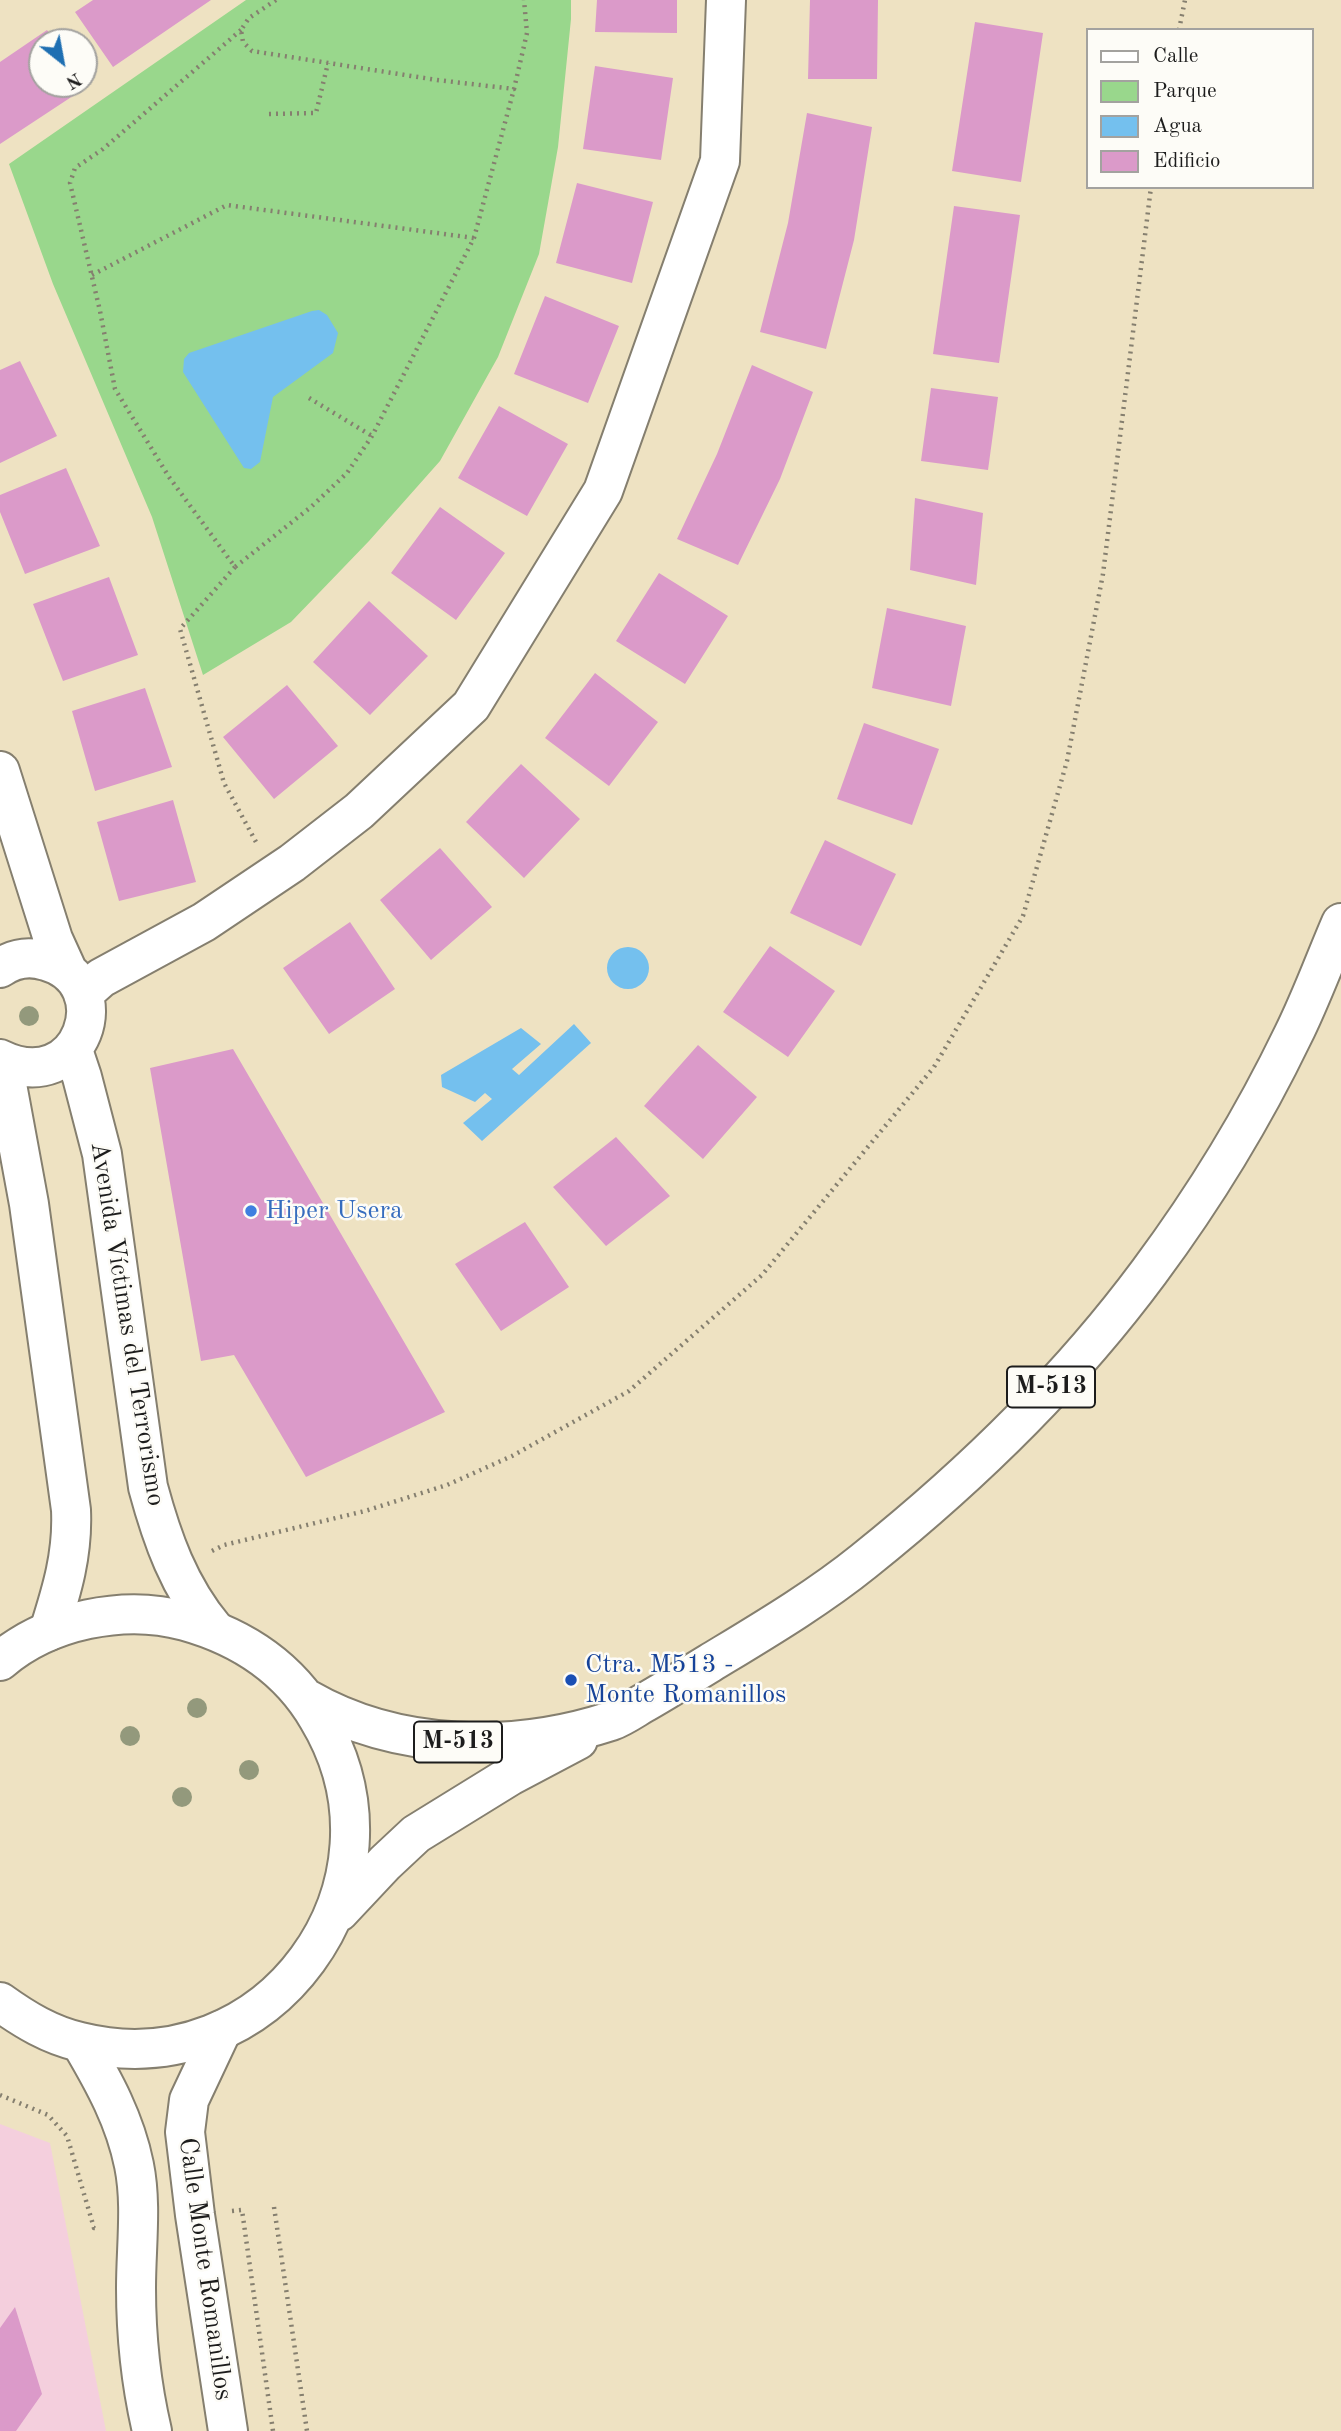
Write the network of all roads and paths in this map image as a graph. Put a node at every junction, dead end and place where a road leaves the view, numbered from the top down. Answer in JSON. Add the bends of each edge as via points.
{"nodes":[{"id":1,"x":276,"y":0,"type":"edge"},
{"id":2,"x":524,"y":0,"type":"edge"},
{"id":3,"x":726,"y":0,"type":"edge"},
{"id":4,"x":1185,"y":0,"type":"edge"},
{"id":5,"x":1179,"y":28,"type":"edge"},
{"id":6,"x":241,"y":30,"type":"junction"},
{"id":7,"x":328,"y":63,"type":"junction"},
{"id":8,"x":514,"y":89,"type":"junction"},
{"id":9,"x":269,"y":114,"type":"dead end"},
{"id":10,"x":1151,"y":189,"type":"edge"},
{"id":11,"x":474,"y":237,"type":"junction"},
{"id":12,"x":92,"y":275,"type":"junction"},
{"id":13,"x":309,"y":398,"type":"dead end"},
{"id":14,"x":372,"y":436,"type":"junction"},
{"id":15,"x":236,"y":568,"type":"junction"},
{"id":16,"x":0,"y":771,"type":"edge"},
{"id":17,"x":262,"y":852,"type":"dead end"},
{"id":18,"x":1341,"y":923,"type":"edge"},
{"id":19,"x":0,"y":968,"type":"edge"},
{"id":20,"x":76,"y":983,"type":"junction"},
{"id":21,"x":73,"y":1049,"type":"junction"},
{"id":22,"x":0,"y":1059,"type":"edge"},
{"id":23,"x":211,"y":1552,"type":"dead end"},
{"id":24,"x":214,"y":1629,"type":"junction"},
{"id":25,"x":49,"y":1631,"type":"junction"},
{"id":26,"x":0,"y":1661,"type":"edge"},
{"id":27,"x":307,"y":1699,"type":"junction"},
{"id":28,"x":615,"y":1720,"type":"junction"},
{"id":29,"x":333,"y":1919,"type":"junction"},
{"id":30,"x":8,"y":2015,"type":"edge"},
{"id":31,"x":222,"y":2030,"type":"junction"},
{"id":32,"x":82,"y":2043,"type":"junction"},
{"id":33,"x":0,"y":2095,"type":"edge"},
{"id":34,"x":274,"y":2207,"type":"dead end"},
{"id":35,"x":138,"y":2224,"type":"junction"},
{"id":36,"x":152,"y":2431,"type":"edge"},
{"id":37,"x":228,"y":2431,"type":"edge"},
{"id":38,"x":307,"y":2431,"type":"edge"}],
"edges":[{"from":1,"to":6,"type":"path","via":[[249,18]]},
{"from":2,"to":8,"type":"path","via":[[527,33]]},
{"from":3,"to":20,"type":"street","via":[[720,161],[603,491],[471,706],[359,811],[292,863],[204,922],[101,978]]},
{"from":4,"to":5,"type":"path"},
{"from":6,"to":7,"type":"path","via":[[252,51]]},
{"from":6,"to":12,"type":"path","via":[[75,168],[70,183]]},
{"from":7,"to":8,"type":"path"},
{"from":7,"to":9,"type":"path","via":[[316,113]]},
{"from":8,"to":11,"type":"path"},
{"from":10,"to":23,"type":"path","via":[[1103,574],[1067,761],[1023,916],[934,1067],[762,1275],[629,1391],[512,1456],[447,1485]]},
{"from":11,"to":12,"type":"path","via":[[227,205]]},
{"from":11,"to":14,"type":"path"},
{"from":12,"to":15,"type":"path","via":[[115,389],[169,477]]},
{"from":13,"to":14,"type":"path"},
{"from":14,"to":15,"type":"path","via":[[347,474]]},
{"from":15,"to":17,"type":"path","via":[[180,629],[224,783]]},
{"from":16,"to":20,"type":"street","via":[[52,939]]},
{"from":18,"to":28,"type":"street","number":"M-513","via":[[1294,1034],[1235,1146],[1149,1272],[1073,1365],[973,1467],[862,1563],[761,1632]]},
{"from":19,"to":20,"type":"street","via":[[23,958],[39,959],[54,963]]},
{"from":20,"to":21,"type":"street","via":[[86,1023]]},
{"from":21,"to":22,"type":"street","via":[[61,1060],[30,1069]]},
{"from":21,"to":24,"type":"street","name":"Avenida Víctimas del Terrorismo","via":[[102,1154],[148,1487],[181,1580]]},
{"from":22,"to":25,"type":"street","via":[[29,1205],[71,1510],[72,1540]]},
{"from":24,"to":25,"type":"street","via":[[173,1617],[131,1614],[89,1619]]},
{"from":24,"to":27,"type":"street","via":[[265,1658]]},
{"from":25,"to":26,"type":"street"},
{"from":27,"to":28,"type":"street","number":"M-513","via":[[366,1727],[451,1742],[552,1735]]},
{"from":27,"to":29,"type":"street","via":[[331,1739],[346,1782],[351,1828],[347,1875]]},
{"from":28,"to":29,"type":"street","via":[[510,1776],[416,1834]]},
{"from":29,"to":31,"type":"street","via":[[288,1985]]},
{"from":30,"to":32,"type":"street"},
{"from":31,"to":32,"type":"street","via":[[152,2048]]},
{"from":31,"to":37,"type":"street","name":"Calle Monte Romanillos","via":[[189,2100],[185,2132]]},
{"from":32,"to":35,"type":"street","via":[[123,2120],[135,2167]]},
{"from":33,"to":35,"type":"path","via":[[48,2115],[67,2136],[94,2228]]},
{"from":34,"to":38,"type":"path"},
{"from":35,"to":36,"type":"street","via":[[139,2349]]}]}
